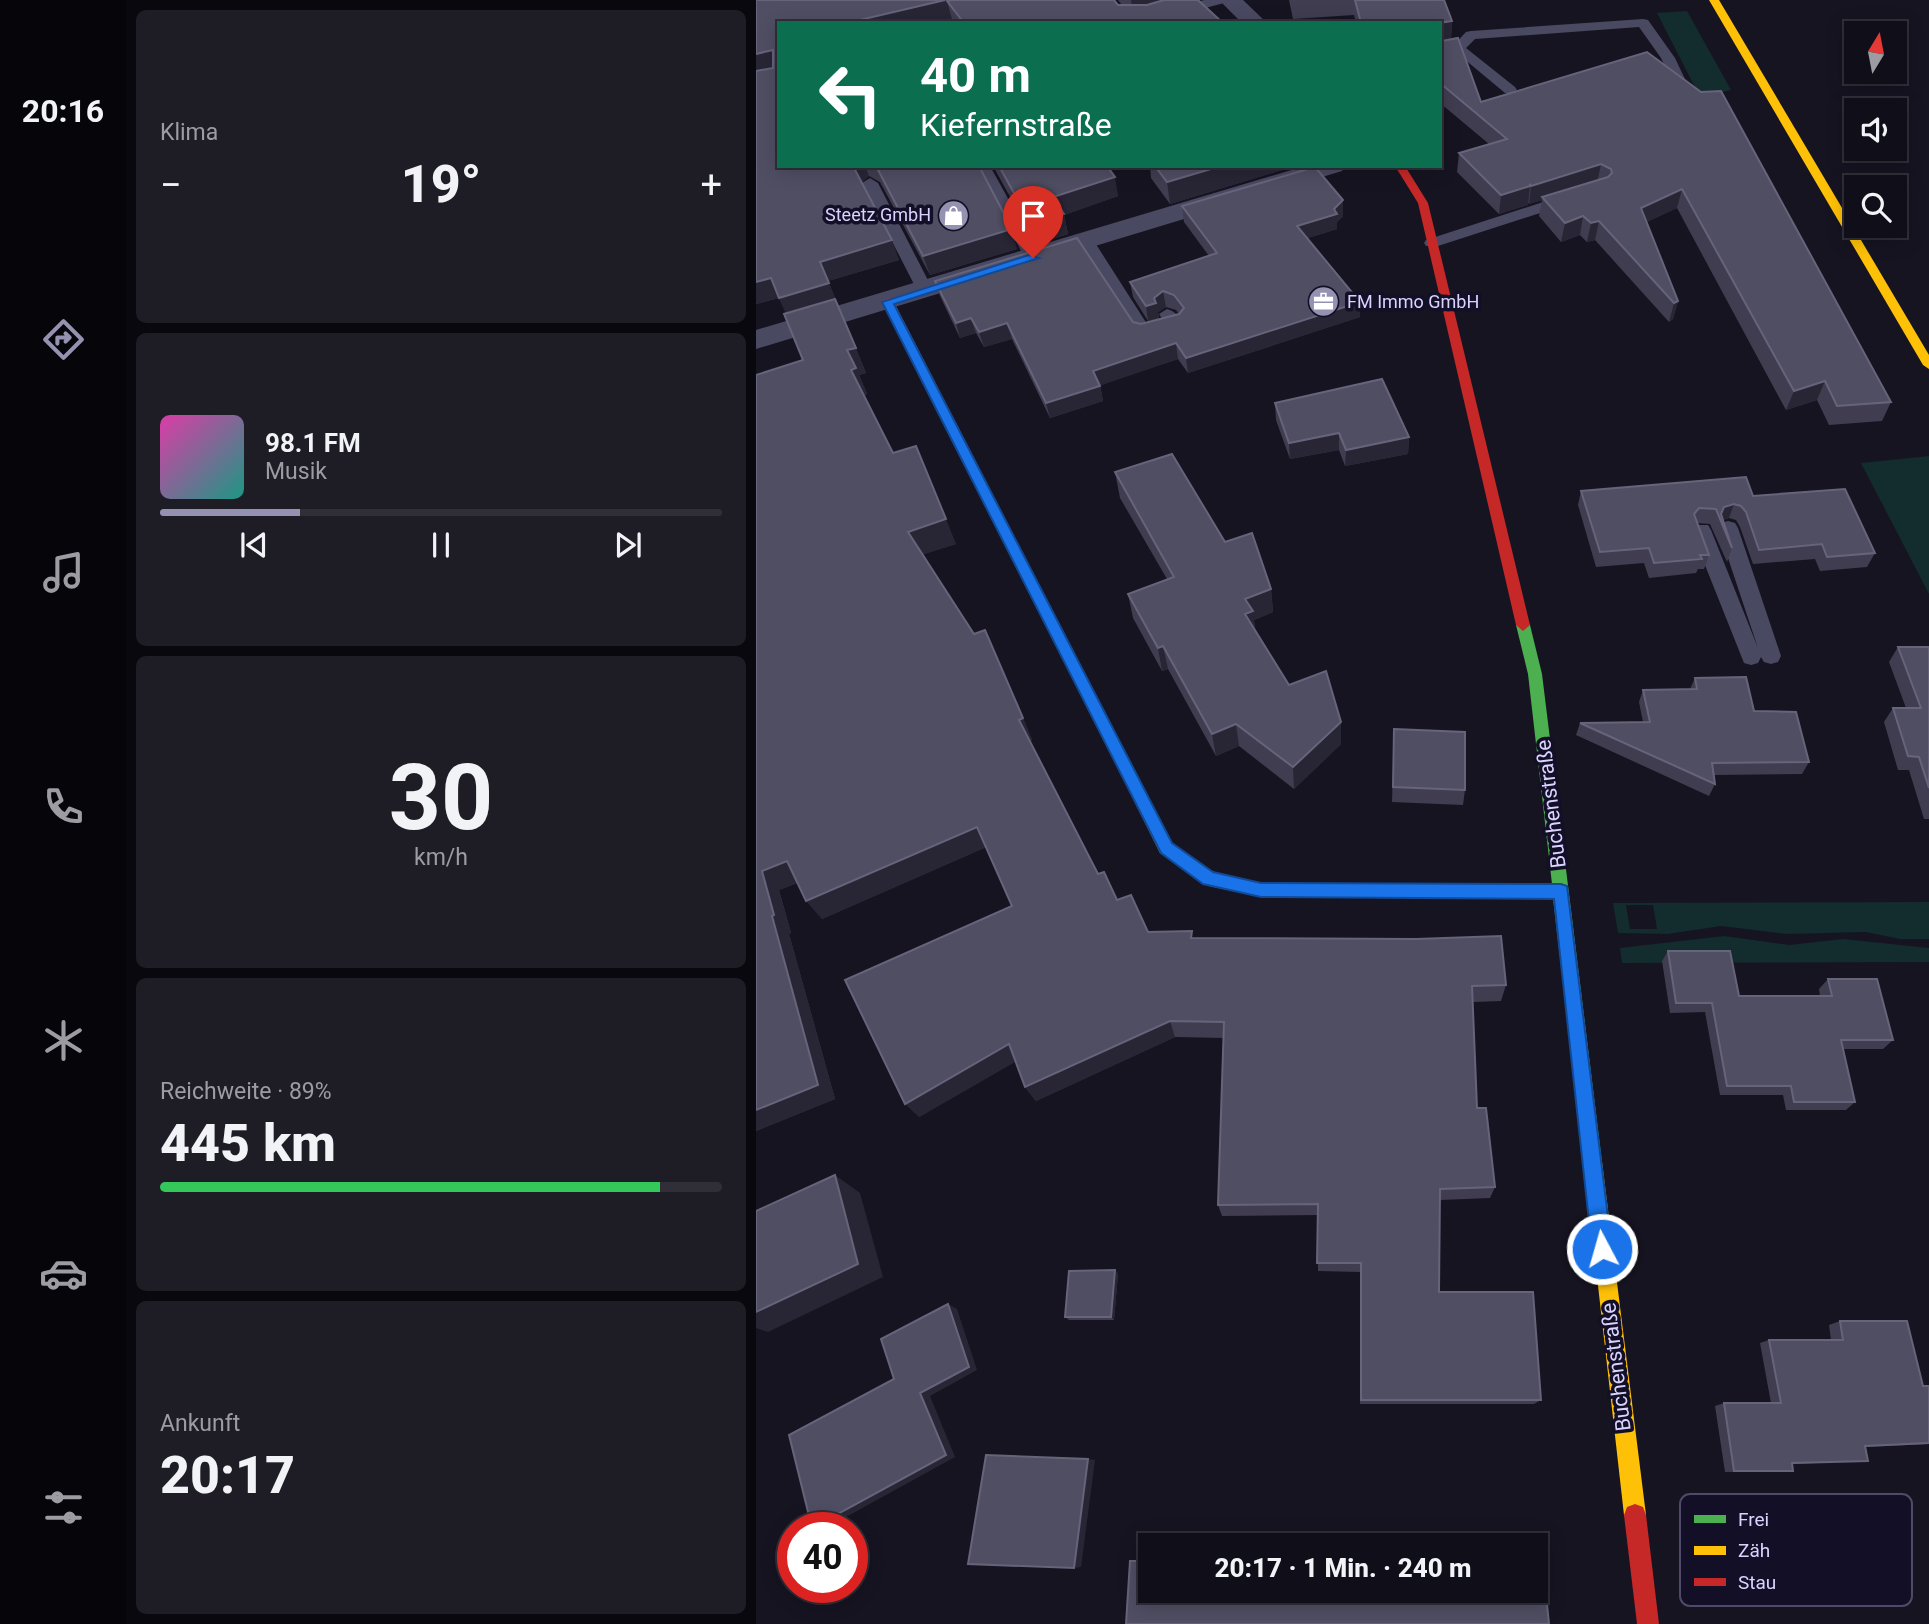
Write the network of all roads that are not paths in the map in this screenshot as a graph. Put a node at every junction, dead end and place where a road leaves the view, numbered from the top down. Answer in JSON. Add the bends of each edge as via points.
{"nodes":[{"id":1,"x":1219,"y":0,"type":"edge"},
{"id":2,"x":1230,"y":0,"type":"edge"},
{"id":3,"x":1714,"y":0,"type":"edge"},
{"id":4,"x":1128,"y":20,"type":"edge"},
{"id":5,"x":1253,"y":21,"type":"edge"},
{"id":6,"x":1449,"y":49,"type":"edge"},
{"id":7,"x":1510,"y":90,"type":"edge"},
{"id":8,"x":1685,"y":94,"type":"edge"},
{"id":9,"x":983,"y":168,"type":"edge"},
{"id":10,"x":1327,"y":168,"type":"edge"},
{"id":11,"x":1400,"y":168,"type":"edge"},
{"id":12,"x":870,"y":183,"type":"dead end"},
{"id":13,"x":1585,"y":194,"type":"edge"},
{"id":14,"x":1086,"y":241,"type":"junction"},
{"id":15,"x":1432,"y":243,"type":"junction"},
{"id":16,"x":1033,"y":258,"type":"junction"},
{"id":17,"x":925,"y":290,"type":"junction"},
{"id":18,"x":888,"y":302,"type":"junction"},
{"id":19,"x":1167,"y":314,"type":"edge"},
{"id":20,"x":756,"y":341,"type":"edge"},
{"id":21,"x":1929,"y":365,"type":"edge"},
{"id":22,"x":1728,"y":528,"type":"edge"},
{"id":23,"x":1701,"y":530,"type":"edge"},
{"id":24,"x":1761,"y":657,"type":"joint"},
{"id":25,"x":1561,"y":891,"type":"junction"},
{"id":26,"x":1648,"y":1624,"type":"edge"}],
"edges":[{"from":1,"to":4,"type":"lane"},
{"from":2,"to":5,"type":"street"},
{"from":3,"to":21,"type":"street"},
{"from":6,"to":7,"type":"lane"},
{"from":6,"to":8,"type":"lane","via":[[1471,35],[1643,23],[1668,58]]},
{"from":9,"to":16,"type":"lane"},
{"from":10,"to":14,"type":"street"},
{"from":11,"to":15,"type":"street","name":"Buchenstraße","via":[[1423,203]]},
{"from":12,"to":17,"type":"lane"},
{"from":13,"to":15,"type":"lane"},
{"from":14,"to":16,"type":"street"},
{"from":14,"to":19,"type":"lane","via":[[1143,331],[1174,323]]},
{"from":15,"to":25,"type":"street","name":"Buchenstraße","via":[[1535,674]]},
{"from":16,"to":17,"type":"street"},
{"from":17,"to":18,"type":"street"},
{"from":18,"to":20,"type":"street"},
{"from":18,"to":25,"type":"street","via":[[1166,848],[1209,878],[1261,890]]},
{"from":22,"to":24,"type":"lane"},
{"from":23,"to":24,"type":"lane"},
{"from":25,"to":26,"type":"street","name":"Buchenstraße"}]}
